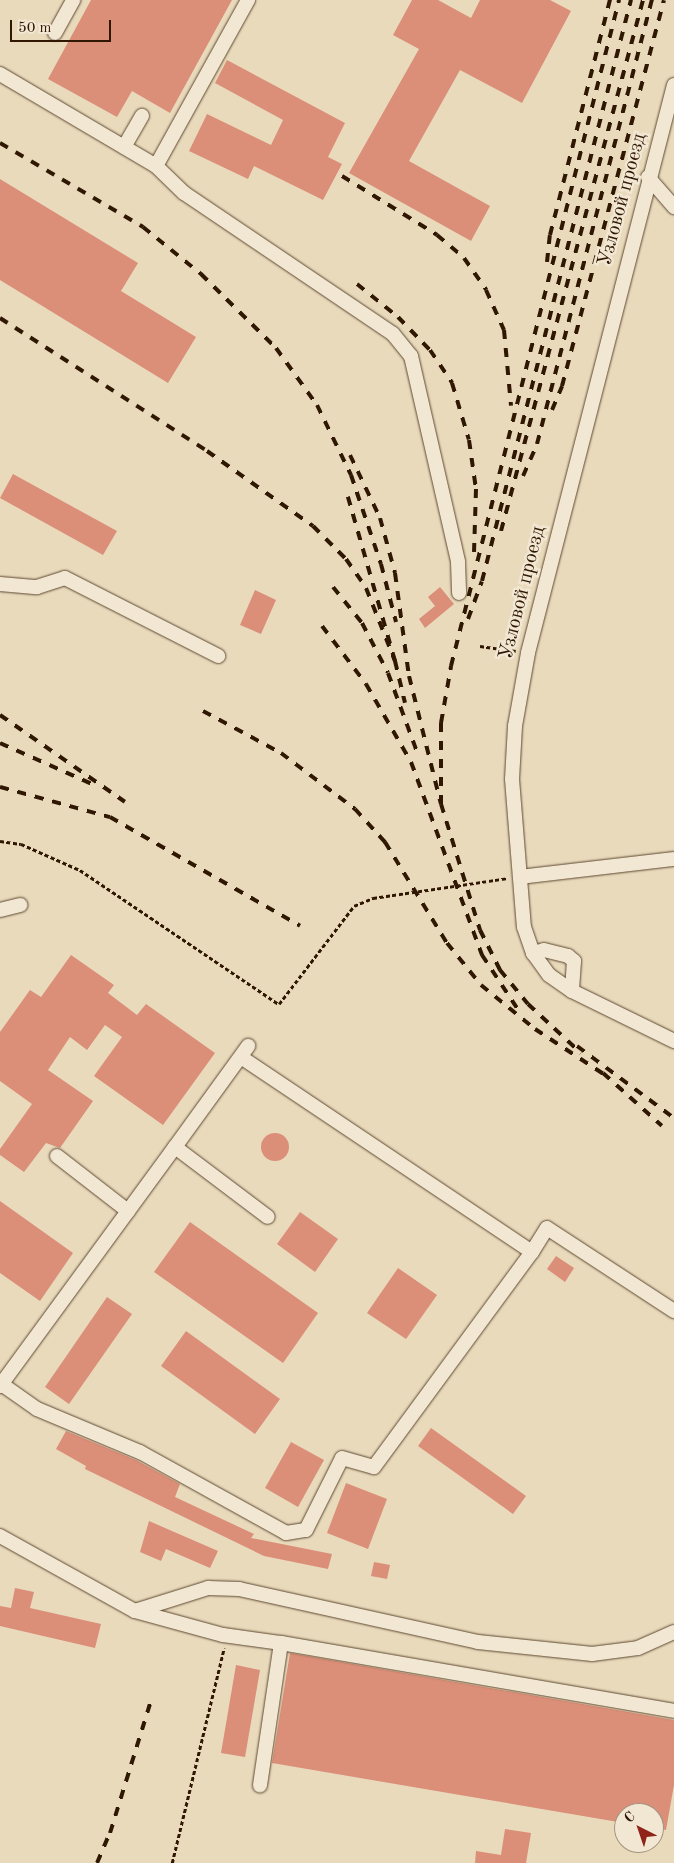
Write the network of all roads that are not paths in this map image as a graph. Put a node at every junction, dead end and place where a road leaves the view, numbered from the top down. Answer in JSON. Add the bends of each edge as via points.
{"nodes":[{"id":1,"x":73,"y":0,"type":"edge"},
{"id":2,"x":248,"y":0,"type":"edge"},
{"id":3,"x":55,"y":33,"type":"dead end"},
{"id":4,"x":0,"y":74,"type":"edge"},
{"id":5,"x":674,"y":85,"type":"edge"},
{"id":6,"x":672,"y":96,"type":"edge"},
{"id":7,"x":142,"y":116,"type":"dead end"},
{"id":8,"x":124,"y":147,"type":"junction"},
{"id":9,"x":156,"y":166,"type":"junction"},
{"id":10,"x":648,"y":177,"type":"junction"},
{"id":11,"x":674,"y":207,"type":"edge"},
{"id":12,"x":0,"y":584,"type":"edge"},
{"id":13,"x":459,"y":593,"type":"dead end"},
{"id":14,"x":218,"y":656,"type":"dead end"},
{"id":15,"x":674,"y":859,"type":"edge"},
{"id":16,"x":520,"y":876,"type":"junction"},
{"id":17,"x":20,"y":905,"type":"dead end"},
{"id":18,"x":0,"y":910,"type":"edge"},
{"id":19,"x":533,"y":953,"type":"junction"},
{"id":20,"x":572,"y":991,"type":"junction"},
{"id":21,"x":674,"y":1041,"type":"edge"},
{"id":22,"x":175,"y":1147,"type":"junction"},
{"id":23,"x":57,"y":1156,"type":"dead end"},
{"id":24,"x":128,"y":1211,"type":"junction"},
{"id":25,"x":268,"y":1217,"type":"dead end"},
{"id":26,"x":532,"y":1252,"type":"junction"},
{"id":27,"x":674,"y":1311,"type":"edge"},
{"id":28,"x":0,"y":1385,"type":"edge"},
{"id":29,"x":0,"y":1536,"type":"edge"},
{"id":30,"x":135,"y":1611,"type":"junction"},
{"id":31,"x":674,"y":1632,"type":"edge"},
{"id":32,"x":281,"y":1643,"type":"junction"},
{"id":33,"x":674,"y":1711,"type":"edge"},
{"id":34,"x":260,"y":1785,"type":"dead end"}],
"edges":[{"from":1,"to":3,"type":"street"},
{"from":2,"to":9,"type":"street"},
{"from":4,"to":8,"type":"street"},
{"from":5,"to":6,"type":"street","name":"Узловой проезд"},
{"from":6,"to":10,"type":"street","name":"Узловой проезд"},
{"from":7,"to":8,"type":"street"},
{"from":8,"to":9,"type":"street"},
{"from":9,"to":13,"type":"street","via":[[184,193],[393,334],[410,356],[458,562]]},
{"from":10,"to":11,"type":"street"},
{"from":10,"to":16,"type":"street","name":"Узловой проезд","via":[[528,652],[515,726],[512,779]]},
{"from":12,"to":14,"type":"street","via":[[37,588],[65,578]]},
{"from":15,"to":16,"type":"street"},
{"from":16,"to":19,"type":"street","name":"Узловой проезд","via":[[524,927]]},
{"from":17,"to":18,"type":"street"},
{"from":19,"to":20,"type":"street","name":"Узловой проезд","via":[[549,975]]},
{"from":19,"to":20,"type":"street","via":[[544,950],[568,956],[574,962]]},
{"from":20,"to":21,"type":"street","name":"Узловой проезд"},
{"from":22,"to":24,"type":"street"},
{"from":22,"to":25,"type":"street"},
{"from":22,"to":26,"type":"street","via":[[244,1051]]},
{"from":23,"to":24,"type":"street"},
{"from":24,"to":28,"type":"street"},
{"from":26,"to":27,"type":"street","via":[[547,1228]]},
{"from":26,"to":28,"type":"street","via":[[374,1467],[342,1458],[306,1530],[286,1533],[140,1452],[36,1409]]},
{"from":29,"to":30,"type":"street"},
{"from":30,"to":31,"type":"street","via":[[208,1588],[231,1589],[478,1642],[592,1654],[638,1648]]},
{"from":30,"to":32,"type":"street","via":[[223,1635]]},
{"from":32,"to":33,"type":"street"},
{"from":32,"to":34,"type":"street"}]}
